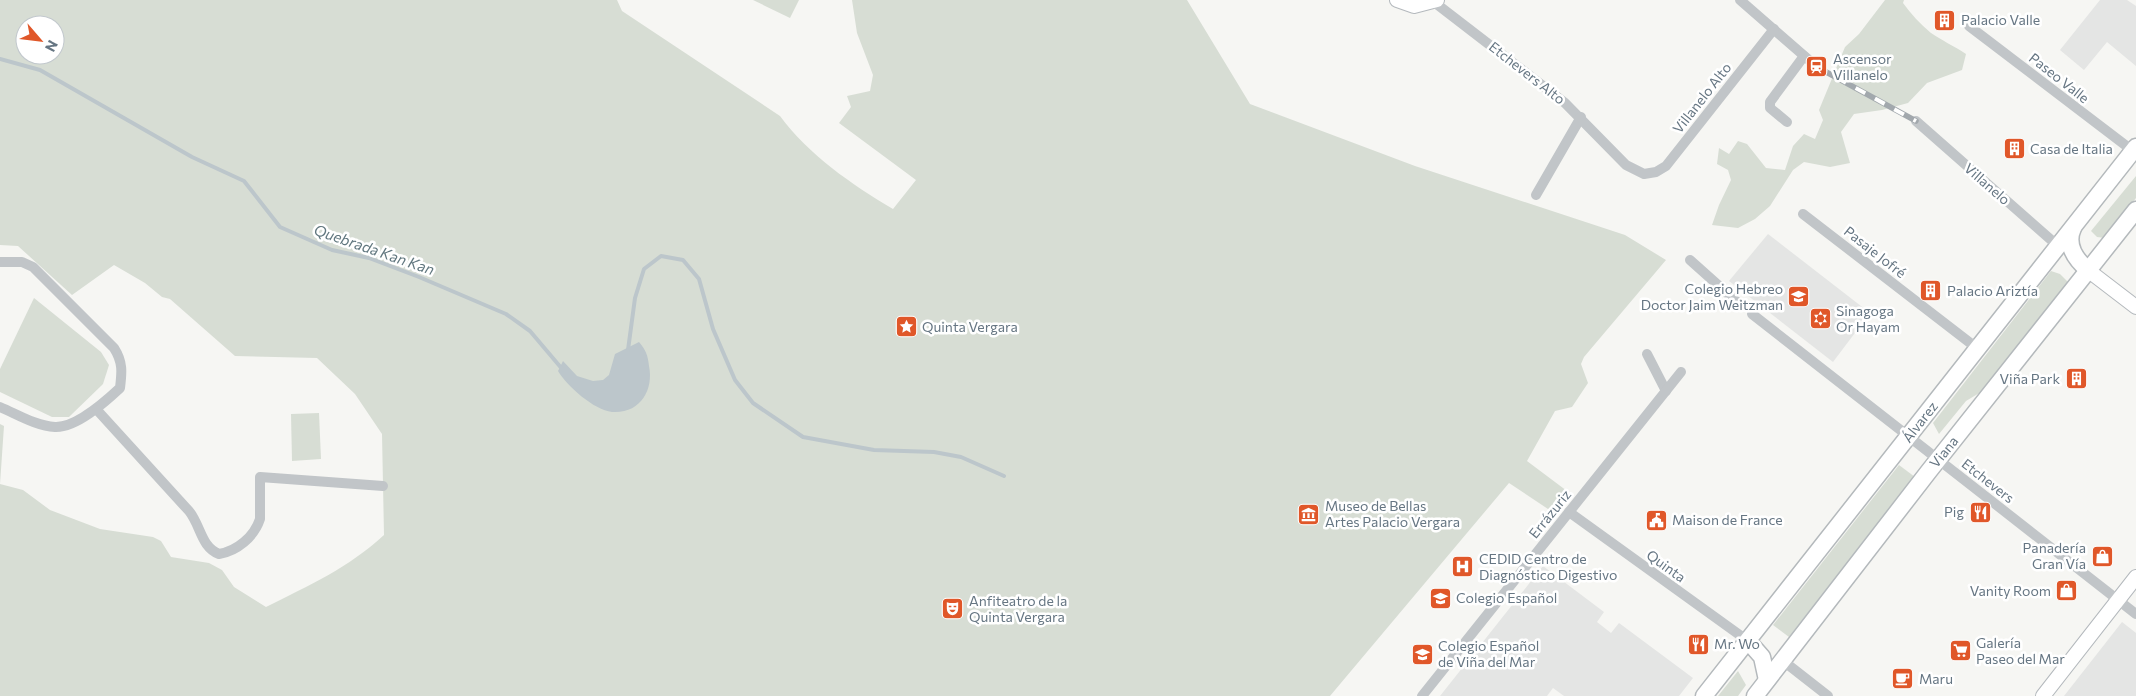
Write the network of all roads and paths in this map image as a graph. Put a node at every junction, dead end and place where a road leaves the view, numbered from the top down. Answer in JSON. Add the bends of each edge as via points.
{"nodes":[{"id":1,"x":1397,"y":0,"type":"edge"},
{"id":2,"x":1740,"y":0,"type":"edge"},
{"id":3,"x":1436,"y":1,"type":"edge"},
{"id":4,"x":1969,"y":26,"type":"dead end"},
{"id":5,"x":1774,"y":29,"type":"junction"},
{"id":6,"x":1804,"y":56,"type":"junction"},
{"id":7,"x":1817,"y":67,"type":"dead end"},
{"id":8,"x":1581,"y":117,"type":"junction"},
{"id":9,"x":1916,"y":121,"type":"dead end"},
{"id":10,"x":1787,"y":122,"type":"dead end"},
{"id":11,"x":2134,"y":149,"type":"edge"},
{"id":12,"x":1644,"y":174,"type":"joint"},
{"id":13,"x":1536,"y":195,"type":"dead end"},
{"id":14,"x":2136,"y":210,"type":"edge"},
{"id":15,"x":1803,"y":214,"type":"dead end"},
{"id":16,"x":2074,"y":226,"type":"junction"},
{"id":17,"x":2058,"y":246,"type":"junction"},
{"id":18,"x":1690,"y":260,"type":"dead end"},
{"id":19,"x":0,"y":262,"type":"edge"},
{"id":20,"x":2089,"y":271,"type":"junction"},
{"id":21,"x":1738,"y":302,"type":"dead end"},
{"id":22,"x":2136,"y":307,"type":"edge"},
{"id":23,"x":1752,"y":314,"type":"dead end"},
{"id":24,"x":1978,"y":349,"type":"junction"},
{"id":25,"x":1648,"y":354,"type":"dead end"},
{"id":26,"x":1681,"y":372,"type":"dead end"},
{"id":27,"x":1666,"y":391,"type":"junction"},
{"id":28,"x":0,"y":408,"type":"edge"},
{"id":29,"x":97,"y":410,"type":"junction"},
{"id":30,"x":1909,"y":436,"type":"junction"},
{"id":31,"x":1938,"y":460,"type":"junction"},
{"id":32,"x":383,"y":486,"type":"dead end"},
{"id":33,"x":1569,"y":512,"type":"junction"},
{"id":34,"x":2136,"y":577,"type":"edge"},
{"id":35,"x":2118,"y":600,"type":"junction"},
{"id":36,"x":2136,"y":614,"type":"edge"},
{"id":37,"x":1748,"y":641,"type":"junction"},
{"id":38,"x":1782,"y":660,"type":"junction"},
{"id":39,"x":1767,"y":680,"type":"junction"},
{"id":40,"x":1422,"y":696,"type":"edge"},
{"id":41,"x":1704,"y":696,"type":"edge"},
{"id":42,"x":1755,"y":696,"type":"edge"},
{"id":43,"x":1828,"y":696,"type":"edge"},
{"id":44,"x":2043,"y":696,"type":"edge"}],
"edges":[{"from":1,"to":3,"type":"street","name":"Etchevers Alto","via":[[1414,6]]},
{"from":2,"to":5,"type":"street"},
{"from":3,"to":8,"type":"street","name":"Etchevers Alto"},
{"from":4,"to":11,"type":"street","name":"Paseo Valle"},
{"from":5,"to":6,"type":"street"},
{"from":5,"to":12,"type":"street","name":"Villanelo Alto","via":[[1666,166]]},
{"from":6,"to":7,"type":"street"},
{"from":6,"to":10,"type":"street","via":[[1770,102],[1770,108]]},
{"from":8,"to":12,"type":"street","name":"Etchevers Alto","via":[[1626,165]]},
{"from":8,"to":13,"type":"street"},
{"from":9,"to":17,"type":"street","name":"Villanelo"},
{"from":11,"to":16,"type":"main road","name":"Álvarez"},
{"from":14,"to":20,"type":"main road","name":"Viana"},
{"from":15,"to":24,"type":"street","name":"Pasaje Jofré"},
{"from":16,"to":17,"type":"main road","name":"Álvarez"},
{"from":16,"to":20,"type":"main road","via":[[2070,239],[2073,252]]},
{"from":17,"to":24,"type":"main road","name":"Álvarez"},
{"from":18,"to":21,"type":"street"},
{"from":19,"to":29,"type":"street","via":[[22,262],[33,267],[117,353],[122,368],[120,388]]},
{"from":20,"to":22,"type":"street"},
{"from":20,"to":31,"type":"main road","name":"Viana"},
{"from":23,"to":30,"type":"street","name":"Etchevers"},
{"from":24,"to":30,"type":"main road","name":"Álvarez"},
{"from":25,"to":27,"type":"street"},
{"from":26,"to":27,"type":"street","name":"Errázuriz"},
{"from":27,"to":33,"type":"street","name":"Errázuriz"},
{"from":28,"to":29,"type":"street","via":[[54,427]]},
{"from":29,"to":32,"type":"street","via":[[189,511],[200,526],[207,547],[219,554],[241,545],[258,525],[260,477]]},
{"from":30,"to":31,"type":"street","name":"Etchevers"},
{"from":30,"to":37,"type":"main road","name":"Álvarez"},
{"from":31,"to":35,"type":"street","name":"Etchevers"},
{"from":31,"to":38,"type":"main road","name":"Viana"},
{"from":33,"to":37,"type":"street","name":"Quinta"},
{"from":33,"to":40,"type":"street","name":"Errázuriz"},
{"from":34,"to":35,"type":"street"},
{"from":35,"to":36,"type":"street","name":"Etchevers"},
{"from":35,"to":44,"type":"street"},
{"from":37,"to":39,"type":"main road","via":[[1762,657]]},
{"from":37,"to":41,"type":"main road","name":"Álvarez"},
{"from":38,"to":39,"type":"main road","name":"Viana"},
{"from":38,"to":43,"type":"street"},
{"from":39,"to":42,"type":"main road","name":"Viana"}]}
